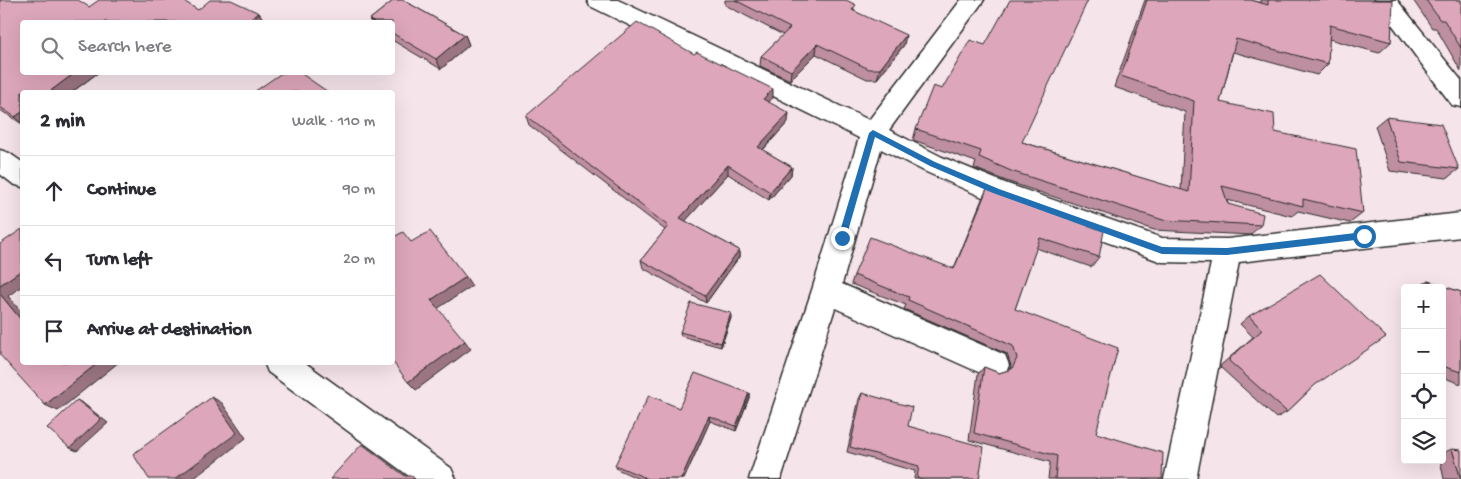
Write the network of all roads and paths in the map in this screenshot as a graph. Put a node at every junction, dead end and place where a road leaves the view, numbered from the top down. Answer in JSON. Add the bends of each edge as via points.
{"nodes":[{"id":1,"x":598,"y":0,"type":"edge"},
{"id":2,"x":973,"y":0,"type":"edge"},
{"id":3,"x":1385,"y":0,"type":"edge"},
{"id":4,"x":1461,"y":98,"type":"edge"},
{"id":5,"x":873,"y":133,"type":"junction"},
{"id":6,"x":0,"y":160,"type":"edge"},
{"id":7,"x":20,"y":175,"type":"edge"},
{"id":8,"x":1461,"y":225,"type":"edge"},
{"id":9,"x":1227,"y":251,"type":"junction"},
{"id":10,"x":826,"y":290,"type":"junction"},
{"id":11,"x":994,"y":364,"type":"dead end"},
{"id":12,"x":283,"y":365,"type":"edge"},
{"id":13,"x":440,"y":479,"type":"edge"},
{"id":14,"x":765,"y":479,"type":"edge"},
{"id":15,"x":1180,"y":479,"type":"edge"}],
"edges":[{"from":1,"to":5,"type":"street"},
{"from":2,"to":5,"type":"street"},
{"from":3,"to":4,"type":"street"},
{"from":5,"to":9,"type":"street","via":[[932,164],[996,191],[1162,250]]},
{"from":5,"to":10,"type":"street"},
{"from":6,"to":7,"type":"street"},
{"from":8,"to":9,"type":"street"},
{"from":9,"to":15,"type":"street"},
{"from":10,"to":11,"type":"street"},
{"from":10,"to":14,"type":"street"},
{"from":12,"to":13,"type":"street"}]}
